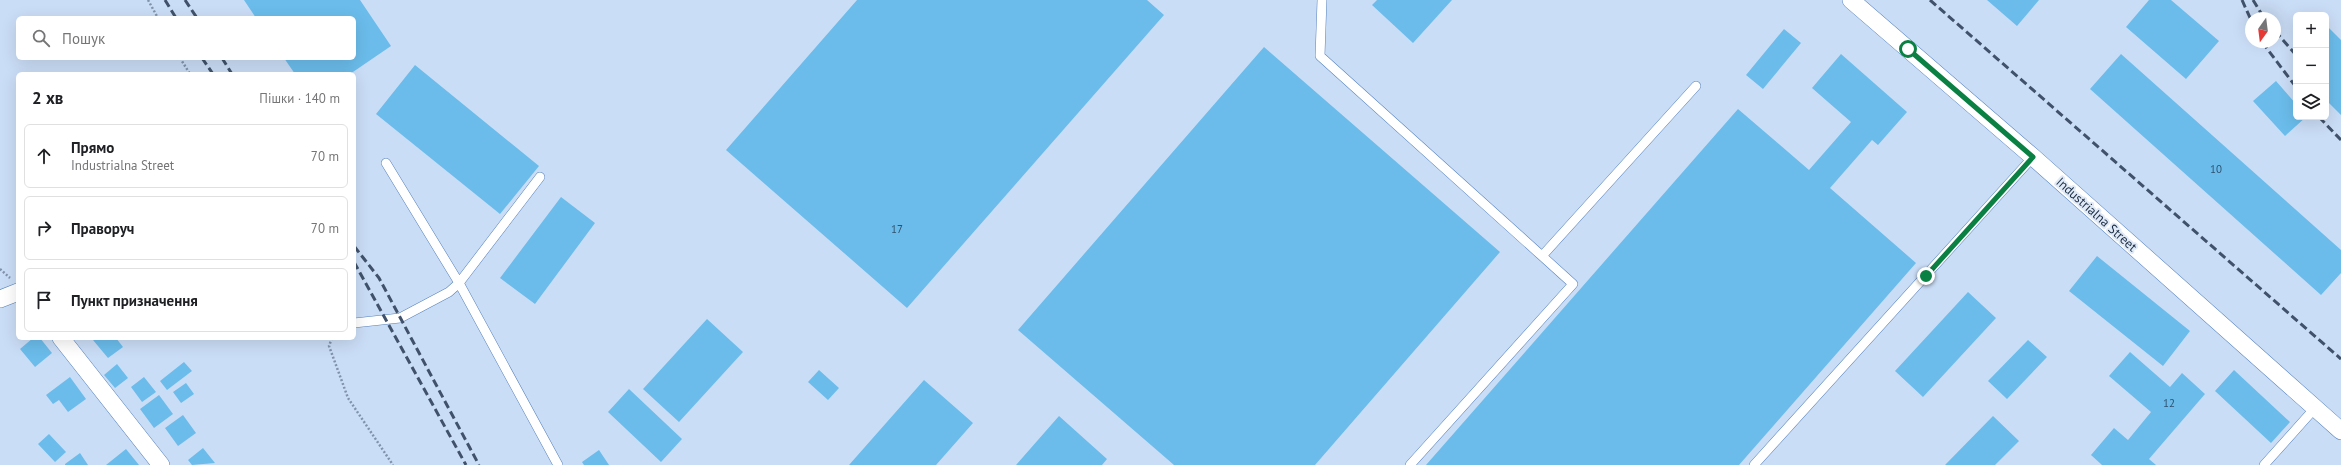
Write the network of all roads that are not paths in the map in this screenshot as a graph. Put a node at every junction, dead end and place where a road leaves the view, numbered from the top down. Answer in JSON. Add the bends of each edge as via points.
{"nodes":[{"id":1,"x":1322,"y":0,"type":"edge"},
{"id":2,"x":1851,"y":0,"type":"edge"},
{"id":3,"x":1696,"y":86,"type":"dead end"},
{"id":4,"x":2033,"y":157,"type":"junction"},
{"id":5,"x":386,"y":163,"type":"dead end"},
{"id":6,"x":540,"y":177,"type":"dead end"},
{"id":7,"x":1542,"y":256,"type":"junction"},
{"id":8,"x":460,"y":283,"type":"junction"},
{"id":9,"x":16,"y":293,"type":"edge"},
{"id":10,"x":0,"y":299,"type":"edge"},
{"id":11,"x":356,"y":323,"type":"edge"},
{"id":12,"x":63,"y":340,"type":"edge"},
{"id":13,"x":2315,"y":408,"type":"junction"},
{"id":14,"x":2341,"y":431,"type":"edge"},
{"id":15,"x":161,"y":465,"type":"edge"},
{"id":16,"x":558,"y":465,"type":"edge"},
{"id":17,"x":1410,"y":465,"type":"edge"},
{"id":18,"x":1754,"y":465,"type":"edge"},
{"id":19,"x":2264,"y":465,"type":"edge"}],
"edges":[{"from":1,"to":7,"type":"lane","via":[[1320,56]]},
{"from":2,"to":4,"type":"street","name":"Industrialna Street"},
{"from":3,"to":7,"type":"lane"},
{"from":4,"to":13,"type":"street","name":"Industrialna Street"},
{"from":4,"to":18,"type":"lane"},
{"from":5,"to":8,"type":"lane"},
{"from":6,"to":8,"type":"lane"},
{"from":7,"to":17,"type":"lane","via":[[1573,284]]},
{"from":8,"to":11,"type":"lane","via":[[449,292],[400,318]]},
{"from":8,"to":16,"type":"lane"},
{"from":9,"to":10,"type":"street"},
{"from":12,"to":15,"type":"street"},
{"from":13,"to":14,"type":"street","name":"Industrialna Street"},
{"from":13,"to":19,"type":"lane"}]}
